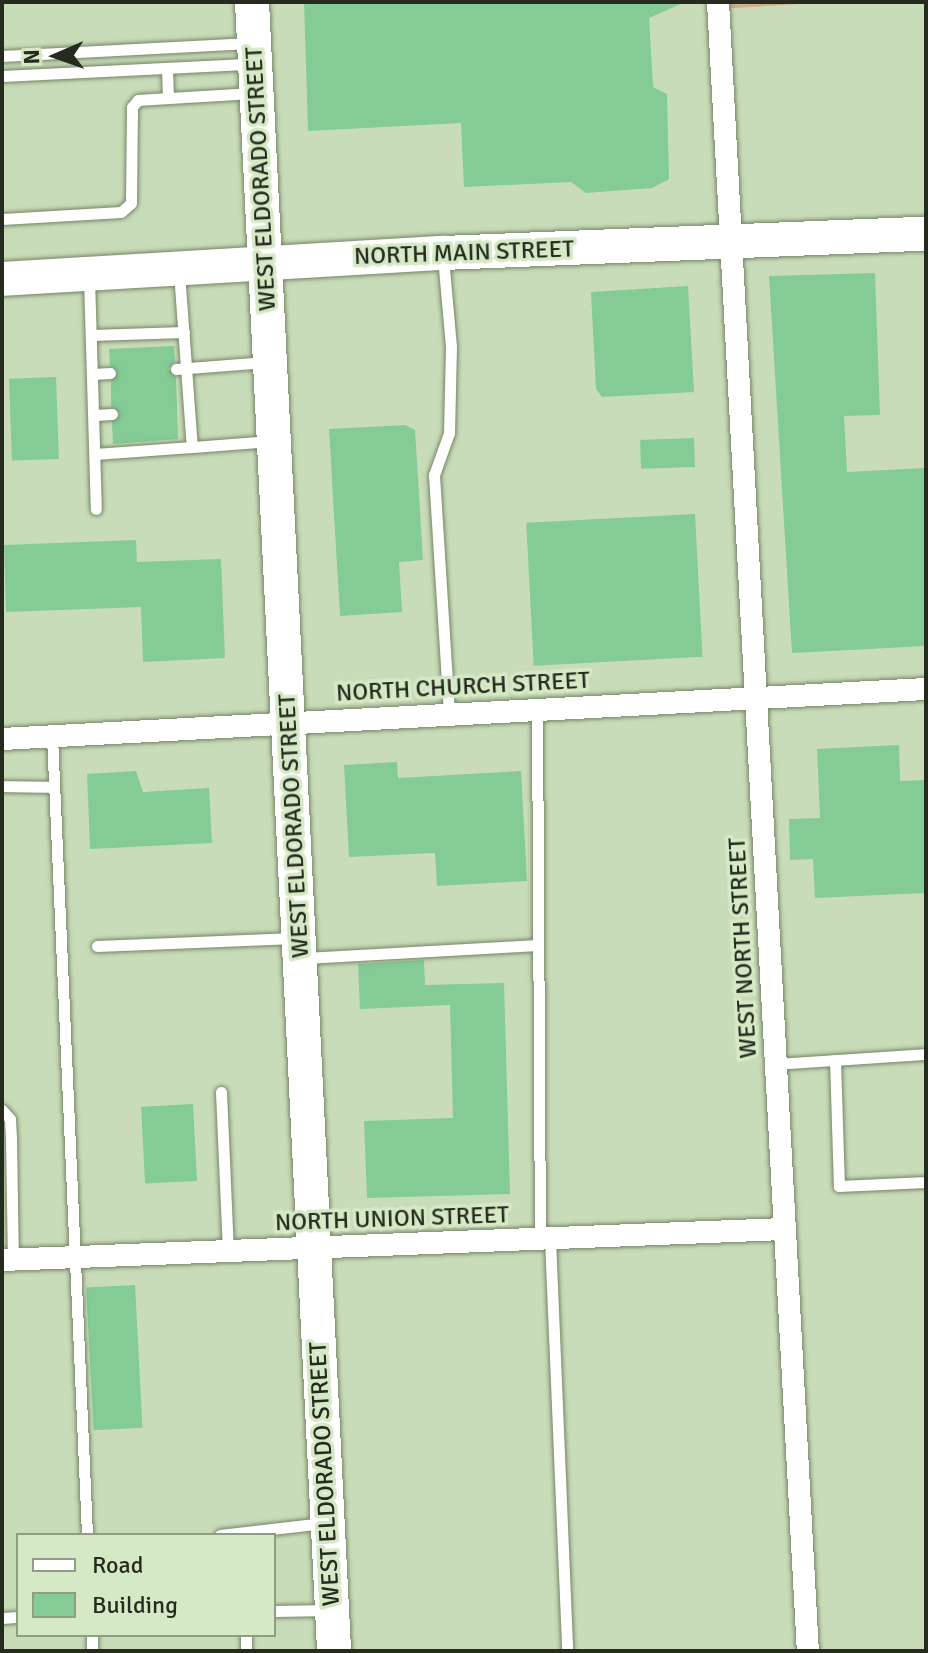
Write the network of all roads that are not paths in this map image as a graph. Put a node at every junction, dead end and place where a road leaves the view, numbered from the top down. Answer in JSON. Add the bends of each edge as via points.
{"nodes":[{"id":1,"x":252,"y":2,"type":"edge"},
{"id":2,"x":718,"y":2,"type":"edge"},
{"id":3,"x":2,"y":56,"type":"edge"},
{"id":4,"x":255,"y":66,"type":"junction"},
{"id":5,"x":167,"y":69,"type":"junction"},
{"id":6,"x":2,"y":76,"type":"edge"},
{"id":7,"x":168,"y":97,"type":"junction"},
{"id":8,"x":2,"y":219,"type":"edge"},
{"id":9,"x":926,"y":234,"type":"edge"},
{"id":10,"x":731,"y":243,"type":"junction"},
{"id":11,"x":443,"y":253,"type":"junction"},
{"id":12,"x":266,"y":263,"type":"junction"},
{"id":13,"x":179,"y":268,"type":"junction"},
{"id":14,"x":89,"y":274,"type":"junction"},
{"id":15,"x":2,"y":279,"type":"edge"},
{"id":16,"x":184,"y":332,"type":"junction"},
{"id":17,"x":91,"y":335,"type":"junction"},
{"id":18,"x":270,"y":362,"type":"junction"},
{"id":19,"x":181,"y":369,"type":"junction"},
{"id":20,"x":110,"y":373,"type":"dead end"},
{"id":21,"x":93,"y":374,"type":"junction"},
{"id":22,"x":112,"y":414,"type":"dead end"},
{"id":23,"x":94,"y":415,"type":"junction"},
{"id":24,"x":275,"y":441,"type":"junction"},
{"id":25,"x":192,"y":447,"type":"junction"},
{"id":26,"x":95,"y":454,"type":"junction"},
{"id":27,"x":96,"y":509,"type":"dead end"},
{"id":28,"x":926,"y":689,"type":"edge"},
{"id":29,"x":756,"y":698,"type":"junction"},
{"id":30,"x":537,"y":710,"type":"junction"},
{"id":31,"x":449,"y":714,"type":"junction"},
{"id":32,"x":290,"y":722,"type":"junction"},
{"id":33,"x":52,"y":736,"type":"junction"},
{"id":34,"x":2,"y":739,"type":"edge"},
{"id":35,"x":2,"y":786,"type":"edge"},
{"id":36,"x":54,"y":787,"type":"junction"},
{"id":37,"x":538,"y":945,"type":"junction"},
{"id":38,"x":97,"y":946,"type":"dead end"},
{"id":39,"x":300,"y":948,"type":"junction"},
{"id":40,"x":926,"y":1054,"type":"edge"},
{"id":41,"x":835,"y":1060,"type":"junction"},
{"id":42,"x":775,"y":1064,"type":"junction"},
{"id":43,"x":221,"y":1092,"type":"dead end"},
{"id":44,"x":2,"y":1110,"type":"edge"},
{"id":45,"x":926,"y":1182,"type":"edge"},
{"id":46,"x":784,"y":1229,"type":"junction"},
{"id":47,"x":545,"y":1239,"type":"junction"},
{"id":48,"x":314,"y":1249,"type":"junction"},
{"id":49,"x":228,"y":1252,"type":"junction"},
{"id":50,"x":74,"y":1257,"type":"junction"},
{"id":51,"x":8,"y":1260,"type":"edge"},
{"id":52,"x":328,"y":1522,"type":"junction"},
{"id":53,"x":87,"y":1533,"type":"edge"},
{"id":54,"x":237,"y":1533,"type":"edge"},
{"id":55,"x":332,"y":1610,"type":"junction"},
{"id":56,"x":276,"y":1611,"type":"edge"},
{"id":57,"x":334,"y":1651,"type":"edge"},
{"id":58,"x":567,"y":1651,"type":"edge"},
{"id":59,"x":808,"y":1651,"type":"edge"}],
"edges":[{"from":1,"to":4,"type":"main road","name":"WEST ELDORADO STREET"},
{"from":2,"to":10,"type":"street","name":"WEST NORTH STREET"},
{"from":3,"to":4,"type":"lane"},
{"from":4,"to":5,"type":"lane"},
{"from":4,"to":7,"type":"lane"},
{"from":4,"to":12,"type":"main road","name":"WEST ELDORADO STREET"},
{"from":5,"to":6,"type":"lane"},
{"from":5,"to":7,"type":"lane"},
{"from":7,"to":8,"type":"lane","via":[[138,100],[132,107],[131,203],[121,212]]},
{"from":9,"to":10,"type":"main road","name":"NORTH MAIN STREET"},
{"from":10,"to":11,"type":"main road","name":"NORTH MAIN STREET"},
{"from":10,"to":29,"type":"street","name":"WEST NORTH STREET"},
{"from":11,"to":12,"type":"main road","name":"NORTH MAIN STREET"},
{"from":11,"to":31,"type":"lane","via":[[451,346],[449,433],[434,475]]},
{"from":12,"to":13,"type":"main road","name":"NORTH MAIN STREET"},
{"from":12,"to":18,"type":"main road","name":"WEST ELDORADO STREET"},
{"from":13,"to":14,"type":"main road","name":"NORTH MAIN STREET"},
{"from":13,"to":16,"type":"lane"},
{"from":14,"to":15,"type":"main road","name":"NORTH MAIN STREET"},
{"from":14,"to":17,"type":"lane"},
{"from":16,"to":17,"type":"lane"},
{"from":16,"to":19,"type":"lane"},
{"from":17,"to":21,"type":"lane"},
{"from":18,"to":19,"type":"lane"},
{"from":18,"to":24,"type":"main road","name":"WEST ELDORADO STREET"},
{"from":19,"to":25,"type":"lane"},
{"from":20,"to":21,"type":"lane"},
{"from":21,"to":23,"type":"lane"},
{"from":22,"to":23,"type":"lane"},
{"from":23,"to":26,"type":"lane"},
{"from":24,"to":25,"type":"lane"},
{"from":24,"to":32,"type":"main road","name":"WEST ELDORADO STREET"},
{"from":25,"to":26,"type":"lane"},
{"from":26,"to":27,"type":"lane"},
{"from":28,"to":29,"type":"street","name":"NORTH CHURCH STREET"},
{"from":29,"to":30,"type":"street","name":"NORTH CHURCH STREET"},
{"from":29,"to":42,"type":"street","name":"WEST NORTH STREET"},
{"from":30,"to":31,"type":"street","name":"NORTH CHURCH STREET"},
{"from":30,"to":37,"type":"lane"},
{"from":31,"to":32,"type":"street","name":"NORTH CHURCH STREET"},
{"from":32,"to":33,"type":"street","name":"NORTH CHURCH STREET"},
{"from":32,"to":39,"type":"main road","name":"WEST ELDORADO STREET"},
{"from":33,"to":34,"type":"street","name":"NORTH CHURCH STREET"},
{"from":33,"to":36,"type":"lane"},
{"from":35,"to":36,"type":"lane"},
{"from":36,"to":50,"type":"lane"},
{"from":37,"to":39,"type":"lane"},
{"from":37,"to":47,"type":"lane"},
{"from":38,"to":39,"type":"lane"},
{"from":39,"to":48,"type":"main road","name":"WEST ELDORADO STREET"},
{"from":40,"to":41,"type":"lane"},
{"from":41,"to":42,"type":"lane"},
{"from":41,"to":45,"type":"lane","via":[[839,1186]]},
{"from":42,"to":46,"type":"street","name":"WEST NORTH STREET"},
{"from":43,"to":49,"type":"lane"},
{"from":44,"to":51,"type":"lane","via":[[10,1119],[11,1138]]},
{"from":46,"to":47,"type":"street","name":"NORTH UNION STREET"},
{"from":46,"to":59,"type":"street","name":"WEST NORTH STREET"},
{"from":47,"to":48,"type":"street","name":"NORTH UNION STREET"},
{"from":47,"to":58,"type":"lane"},
{"from":48,"to":49,"type":"street","name":"NORTH UNION STREET"},
{"from":48,"to":52,"type":"main road","name":"WEST ELDORADO STREET"},
{"from":49,"to":50,"type":"street","name":"NORTH UNION STREET"},
{"from":50,"to":51,"type":"street","name":"NORTH UNION STREET"},
{"from":50,"to":53,"type":"lane"},
{"from":52,"to":54,"type":"lane"},
{"from":52,"to":55,"type":"main road","name":"WEST ELDORADO STREET"},
{"from":55,"to":56,"type":"lane"},
{"from":55,"to":57,"type":"main road","name":"WEST ELDORADO STREET"}]}
